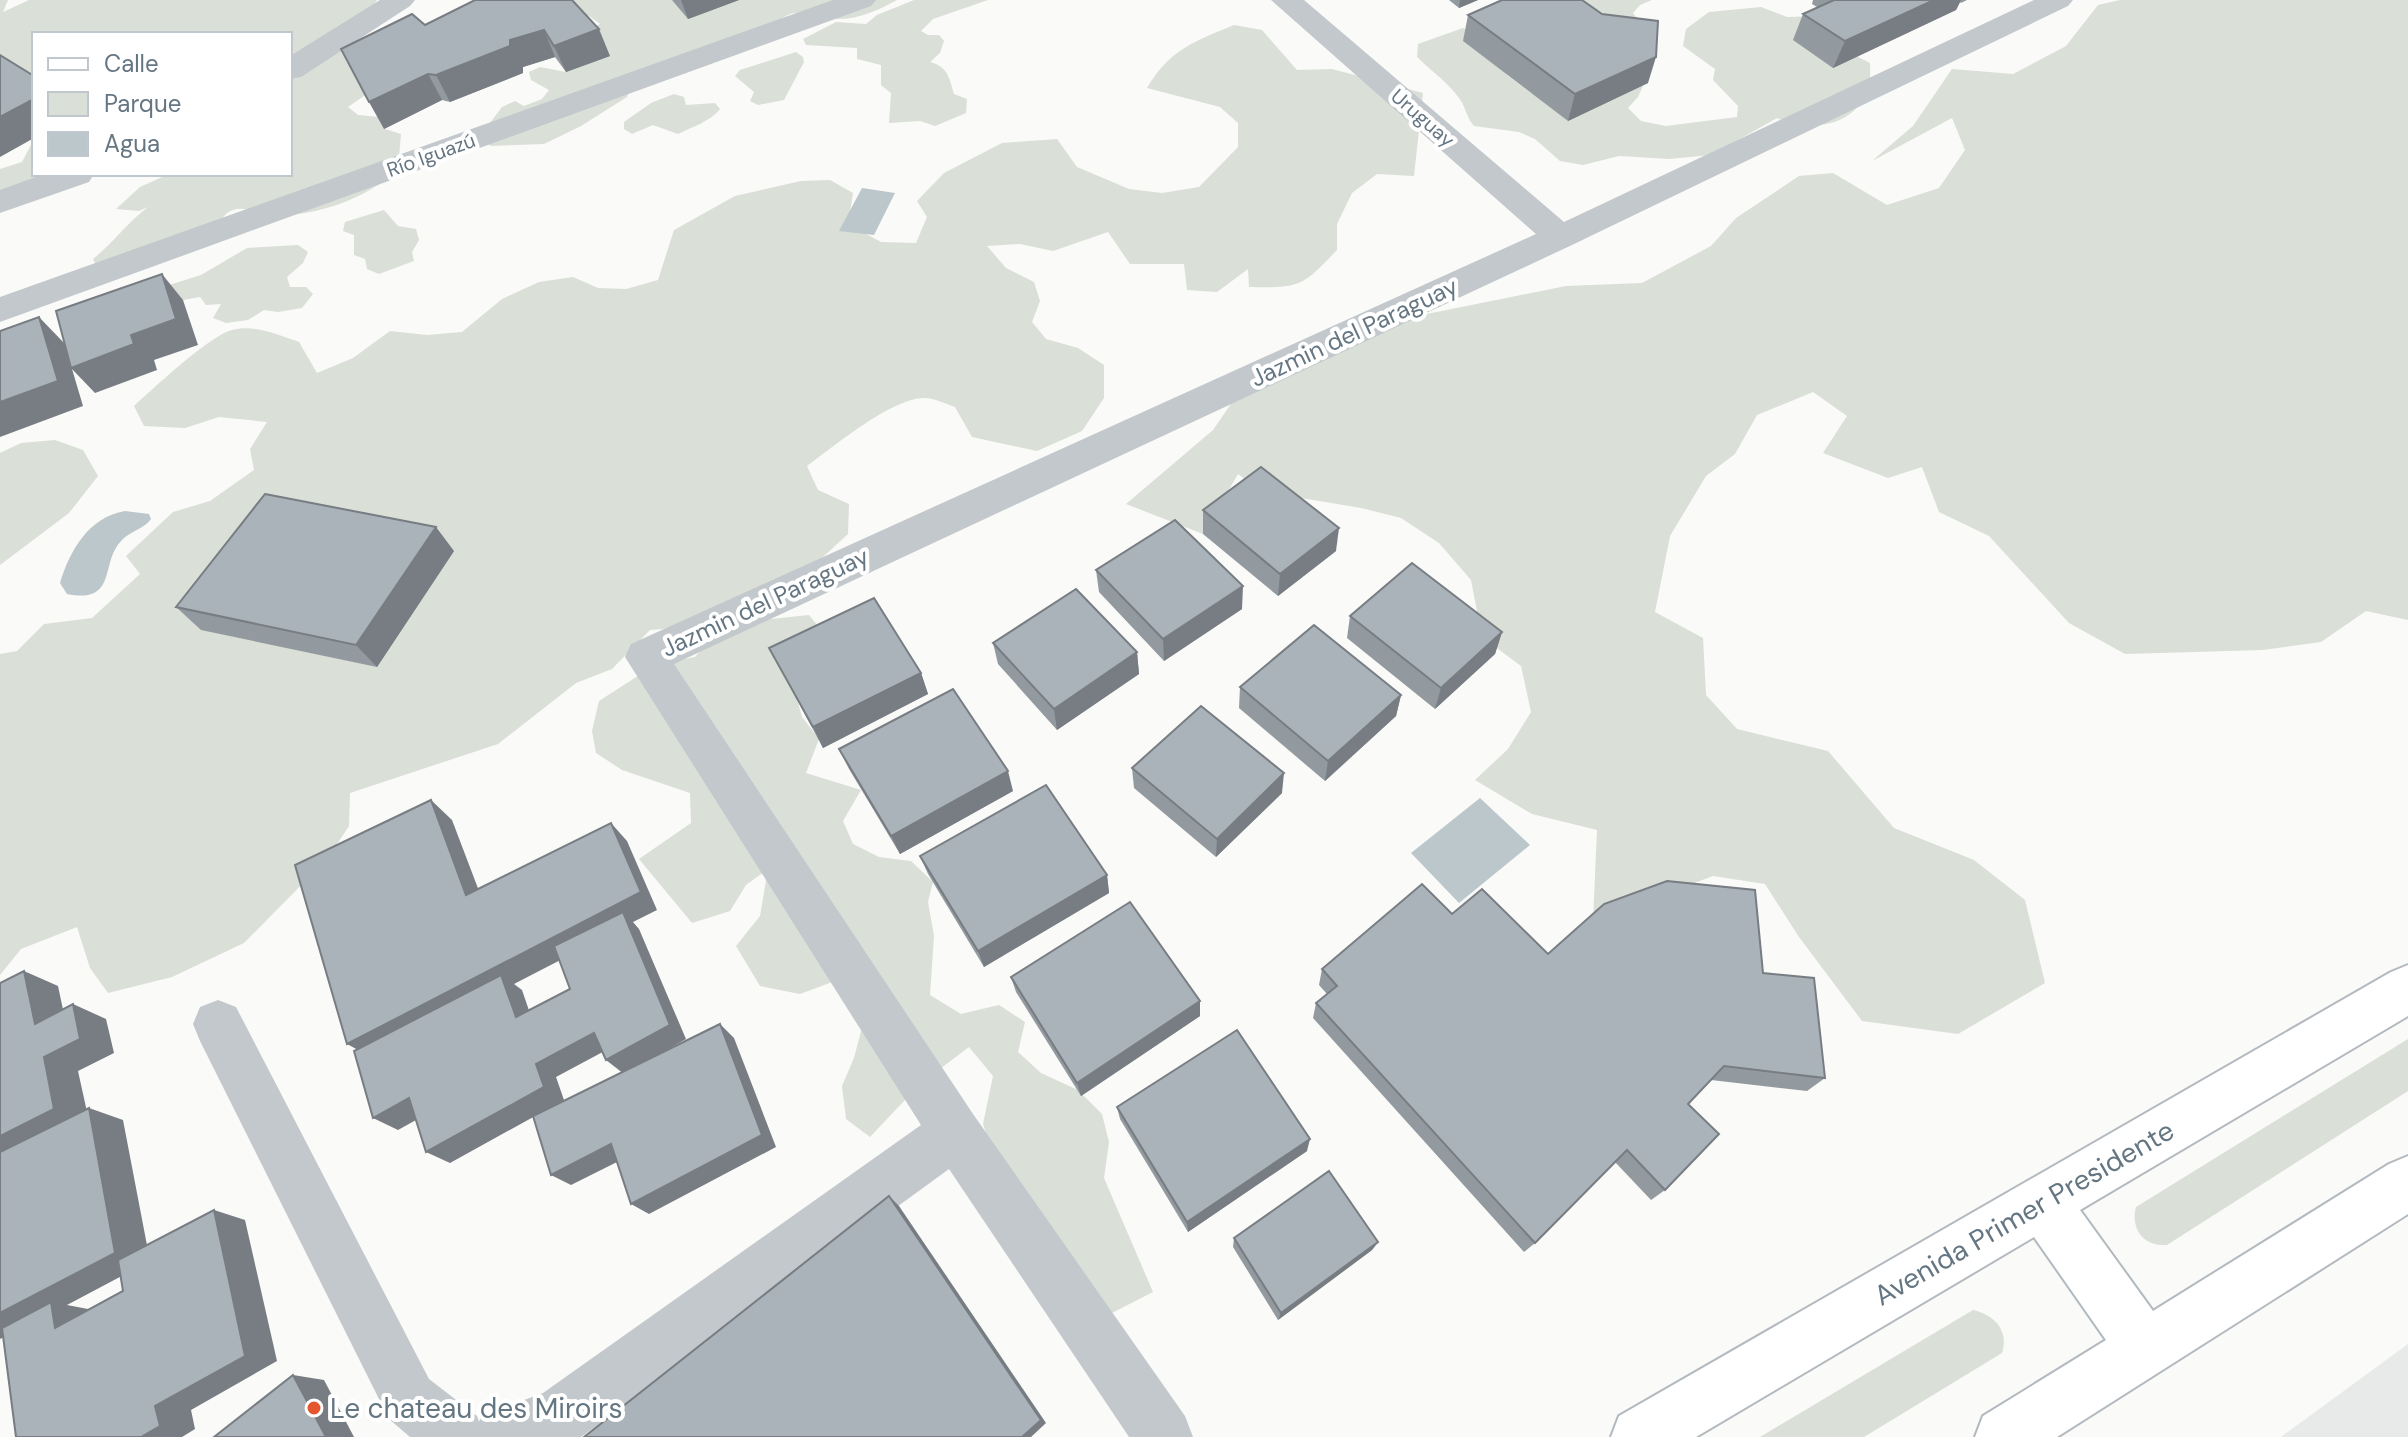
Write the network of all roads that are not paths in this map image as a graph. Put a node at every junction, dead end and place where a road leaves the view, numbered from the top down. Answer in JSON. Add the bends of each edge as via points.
{"nodes":[{"id":1,"x":400,"y":0,"type":"edge"},
{"id":2,"x":861,"y":0,"type":"edge"},
{"id":3,"x":1286,"y":0,"type":"edge"},
{"id":4,"x":2058,"y":0,"type":"edge"},
{"id":5,"x":292,"y":69,"type":"edge"},
{"id":6,"x":72,"y":176,"type":"edge"},
{"id":7,"x":0,"y":202,"type":"edge"},
{"id":8,"x":1560,"y":237,"type":"junction"},
{"id":9,"x":0,"y":310,"type":"edge"},
{"id":10,"x":2408,"y":989,"type":"edge"},
{"id":11,"x":218,"y":1024,"type":"dead end"},
{"id":12,"x":955,"y":1132,"type":"junction"},
{"id":13,"x":2408,"y":1183,"type":"edge"},
{"id":14,"x":2042,"y":1202,"type":"junction"},
{"id":15,"x":2145,"y":1348,"type":"junction"},
{"id":16,"x":456,"y":1437,"type":"edge"},
{"id":17,"x":502,"y":1437,"type":"edge"},
{"id":18,"x":1164,"y":1437,"type":"edge"},
{"id":19,"x":1640,"y":1437,"type":"edge"},
{"id":20,"x":2004,"y":1437,"type":"edge"}],
"edges":[{"from":1,"to":5,"type":"street"},
{"from":2,"to":9,"type":"street","name":"Río Iguazú"},
{"from":3,"to":8,"type":"street","name":"Uruguay"},
{"from":4,"to":8,"type":"street","name":"Jazmin del Paraguay"},
{"from":6,"to":7,"type":"street"},
{"from":8,"to":12,"type":"street","name":"Jazmin del Paraguay","via":[[646,657]]},
{"from":10,"to":14,"type":"main road","name":"Avenida Primer Presidente"},
{"from":11,"to":16,"type":"street","via":[[409,1399]]},
{"from":12,"to":17,"type":"street","via":[[560,1416]]},
{"from":12,"to":18,"type":"street"},
{"from":13,"to":15,"type":"main road"},
{"from":14,"to":15,"type":"main road"},
{"from":14,"to":19,"type":"main road","name":"Avenida Primer Presidente"},
{"from":15,"to":20,"type":"main road"}]}
